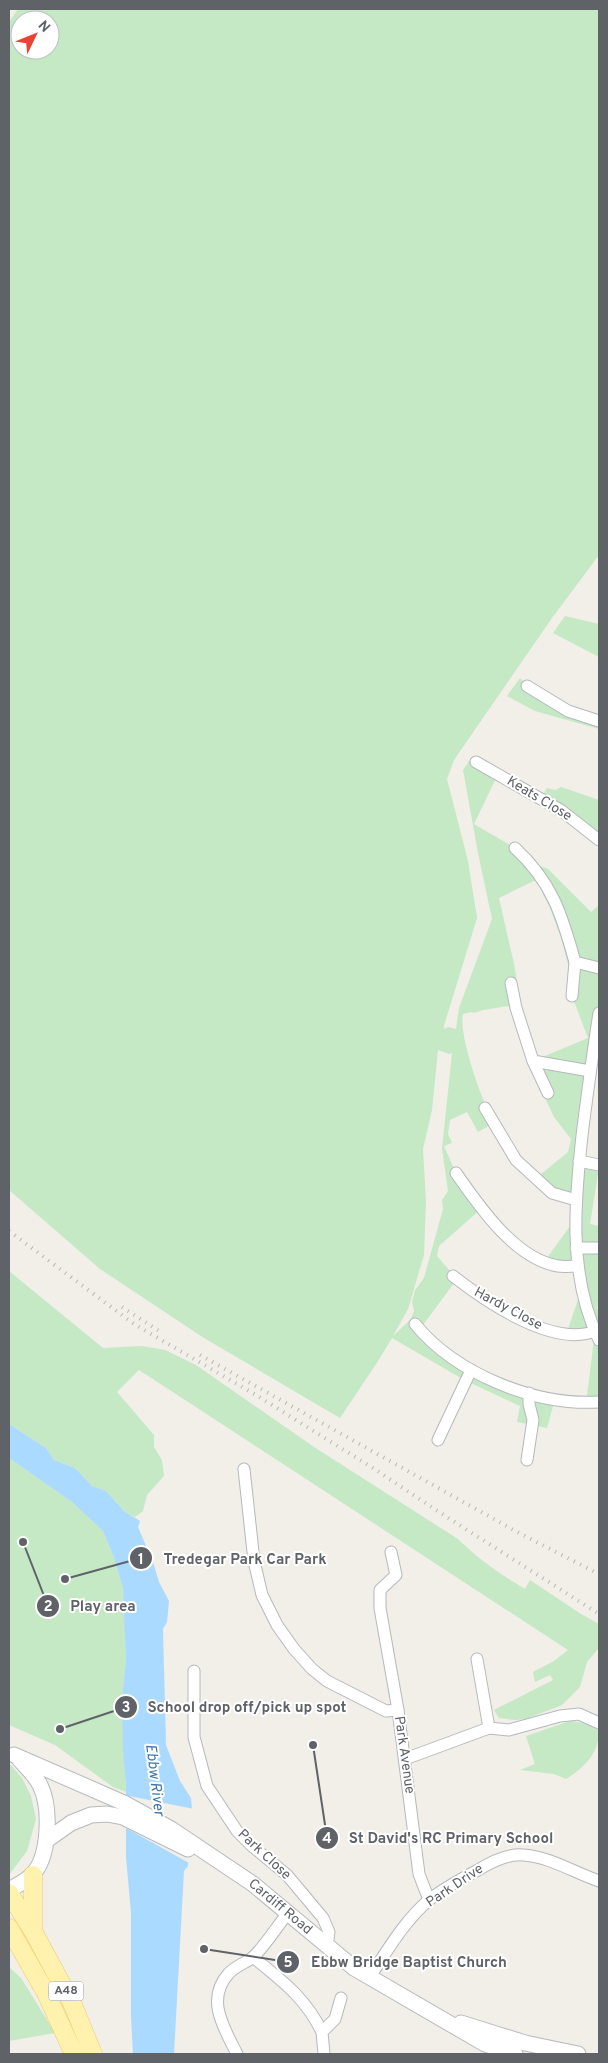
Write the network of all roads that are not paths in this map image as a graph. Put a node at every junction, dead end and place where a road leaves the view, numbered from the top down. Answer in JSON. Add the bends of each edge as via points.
{"nodes":[{"id":1,"x":527,"y":686,"type":"dead end"},
{"id":2,"x":599,"y":721,"type":"edge"},
{"id":3,"x":476,"y":762,"type":"dead end"},
{"id":4,"x":599,"y":840,"type":"edge"},
{"id":5,"x":515,"y":848,"type":"dead end"},
{"id":6,"x":575,"y":962,"type":"junction"},
{"id":7,"x":599,"y":968,"type":"edge"},
{"id":8,"x":511,"y":982,"type":"dead end"},
{"id":9,"x":572,"y":996,"type":"dead end"},
{"id":10,"x":599,"y":1013,"type":"edge"},
{"id":11,"x":596,"y":1050,"type":"edge"},
{"id":12,"x":533,"y":1061,"type":"junction"},
{"id":13,"x":590,"y":1071,"type":"junction"},
{"id":14,"x":548,"y":1094,"type":"dead end"},
{"id":15,"x":485,"y":1108,"type":"dead end"},
{"id":16,"x":579,"y":1161,"type":"junction"},
{"id":17,"x":599,"y":1165,"type":"edge"},
{"id":18,"x":456,"y":1173,"type":"dead end"},
{"id":19,"x":576,"y":1200,"type":"junction"},
{"id":20,"x":576,"y":1248,"type":"junction"},
{"id":21,"x":599,"y":1248,"type":"edge"},
{"id":22,"x":577,"y":1266,"type":"junction"},
{"id":23,"x":453,"y":1276,"type":"dead end"},
{"id":24,"x":415,"y":1324,"type":"dead end"},
{"id":25,"x":597,"y":1336,"type":"edge"},
{"id":26,"x":471,"y":1370,"type":"junction"},
{"id":27,"x":529,"y":1393,"type":"junction"},
{"id":28,"x":599,"y":1402,"type":"edge"},
{"id":29,"x":438,"y":1440,"type":"dead end"},
{"id":30,"x":527,"y":1460,"type":"dead end"},
{"id":31,"x":244,"y":1469,"type":"dead end"},
{"id":32,"x":391,"y":1552,"type":"dead end"},
{"id":33,"x":477,"y":1660,"type":"dead end"},
{"id":34,"x":194,"y":1671,"type":"dead end"},
{"id":35,"x":398,"y":1710,"type":"junction"},
{"id":36,"x":599,"y":1723,"type":"edge"},
{"id":37,"x":488,"y":1728,"type":"junction"},
{"id":38,"x":12,"y":1752,"type":"edge"},
{"id":39,"x":405,"y":1760,"type":"junction"},
{"id":40,"x":123,"y":1810,"type":"junction"},
{"id":41,"x":47,"y":1840,"type":"junction"},
{"id":42,"x":33,"y":1874,"type":"junction"},
{"id":43,"x":599,"y":1881,"type":"edge"},
{"id":44,"x":9,"y":1892,"type":"edge"},
{"id":45,"x":429,"y":1900,"type":"junction"},
{"id":46,"x":288,"y":1912,"type":"junction"},
{"id":47,"x":9,"y":1928,"type":"edge"},
{"id":48,"x":33,"y":1932,"type":"junction"},
{"id":49,"x":9,"y":1940,"type":"edge"},
{"id":50,"x":327,"y":1948,"type":"junction"},
{"id":51,"x":26,"y":1956,"type":"junction"},
{"id":52,"x":253,"y":1957,"type":"junction"},
{"id":53,"x":369,"y":1978,"type":"junction"},
{"id":54,"x":341,"y":1998,"type":"dead end"},
{"id":55,"x":434,"y":2014,"type":"junction"},
{"id":56,"x":322,"y":2032,"type":"junction"},
{"id":57,"x":74,"y":2054,"type":"edge"},
{"id":58,"x":93,"y":2054,"type":"edge"},
{"id":59,"x":236,"y":2054,"type":"edge"},
{"id":60,"x":324,"y":2054,"type":"edge"},
{"id":61,"x":515,"y":2054,"type":"edge"},
{"id":62,"x":578,"y":2054,"type":"edge"}],
"edges":[{"from":1,"to":2,"type":"street","via":[[568,711]]},
{"from":3,"to":4,"type":"street","name":"Keats Close","via":[[548,802]]},
{"from":5,"to":6,"type":"street","via":[[532,863],[554,896]]},
{"from":6,"to":7,"type":"street"},
{"from":6,"to":9,"type":"street"},
{"from":8,"to":12,"type":"street"},
{"from":10,"to":11,"type":"street"},
{"from":11,"to":13,"type":"street"},
{"from":12,"to":13,"type":"street"},
{"from":12,"to":14,"type":"street"},
{"from":13,"to":16,"type":"street"},
{"from":15,"to":19,"type":"street","via":[[516,1160],[552,1193]]},
{"from":16,"to":17,"type":"street"},
{"from":16,"to":19,"type":"street"},
{"from":18,"to":22,"type":"street","via":[[486,1216],[510,1239],[544,1262]]},
{"from":19,"to":20,"type":"street"},
{"from":20,"to":21,"type":"street"},
{"from":20,"to":22,"type":"street"},
{"from":22,"to":25,"type":"street"},
{"from":23,"to":25,"type":"street","name":"Hardy Close","via":[[475,1293],[538,1327],[573,1336]]},
{"from":24,"to":26,"type":"street","via":[[445,1354]]},
{"from":26,"to":27,"type":"street"},
{"from":26,"to":29,"type":"street"},
{"from":27,"to":28,"type":"street","via":[[571,1402]]},
{"from":27,"to":30,"type":"street","via":[[533,1420]]},
{"from":31,"to":35,"type":"street","via":[[254,1561],[262,1594],[277,1625],[294,1649],[327,1681],[386,1711]]},
{"from":32,"to":35,"type":"street","name":"Park Avenue","via":[[396,1575],[380,1590],[380,1608]]},
{"from":33,"to":37,"type":"street"},
{"from":34,"to":50,"type":"street","name":"Park Close","via":[[194,1737],[207,1786],[237,1831],[287,1875],[322,1918],[329,1932]]},
{"from":35,"to":39,"type":"street","name":"Park Avenue"},
{"from":36,"to":37,"type":"street","via":[[579,1714],[508,1730]]},
{"from":37,"to":39,"type":"street"},
{"from":38,"to":40,"type":"main road","name":"Cardiff Road"},
{"from":38,"to":41,"type":"main road","via":[[40,1786],[47,1812]]},
{"from":39,"to":45,"type":"street","name":"Park Avenue","via":[[419,1874]]},
{"from":40,"to":41,"type":"main road","name":"Cardiff Road","via":[[91,1815],[71,1823]]},
{"from":40,"to":46,"type":"main road","name":"Cardiff Road","via":[[161,1837],[226,1866]]},
{"from":41,"to":42,"type":"main road"},
{"from":42,"to":44,"type":"main road"},
{"from":42,"to":48,"type":"main road","number":"A48"},
{"from":43,"to":45,"type":"street","name":"Park Drive","via":[[523,1854],[493,1861]]},
{"from":44,"to":48,"type":"main road","number":"A48"},
{"from":45,"to":53,"type":"street","name":"Park Drive","via":[[402,1930]]},
{"from":46,"to":50,"type":"main road","name":"Cardiff Road"},
{"from":46,"to":52,"type":"street"},
{"from":47,"to":51,"type":"main road","number":"A48"},
{"from":48,"to":58,"type":"main road","number":"A48","via":[[73,2005]]},
{"from":49,"to":51,"type":"main road","number":"A48"},
{"from":50,"to":53,"type":"main road","name":"Cardiff Road"},
{"from":51,"to":57,"type":"main road","number":"A48"},
{"from":52,"to":56,"type":"street","via":[[303,2000]]},
{"from":52,"to":59,"type":"street","via":[[230,1972],[217,1996],[217,2011]]},
{"from":53,"to":55,"type":"main road","name":"Cardiff Road"},
{"from":54,"to":56,"type":"street","via":[[335,2019]]},
{"from":55,"to":61,"type":"main road","name":"Cardiff Road","via":[[486,2044]]},
{"from":55,"to":62,"type":"main road","name":"Cardiff Road","via":[[525,2043]]},
{"from":56,"to":60,"type":"street"}]}
